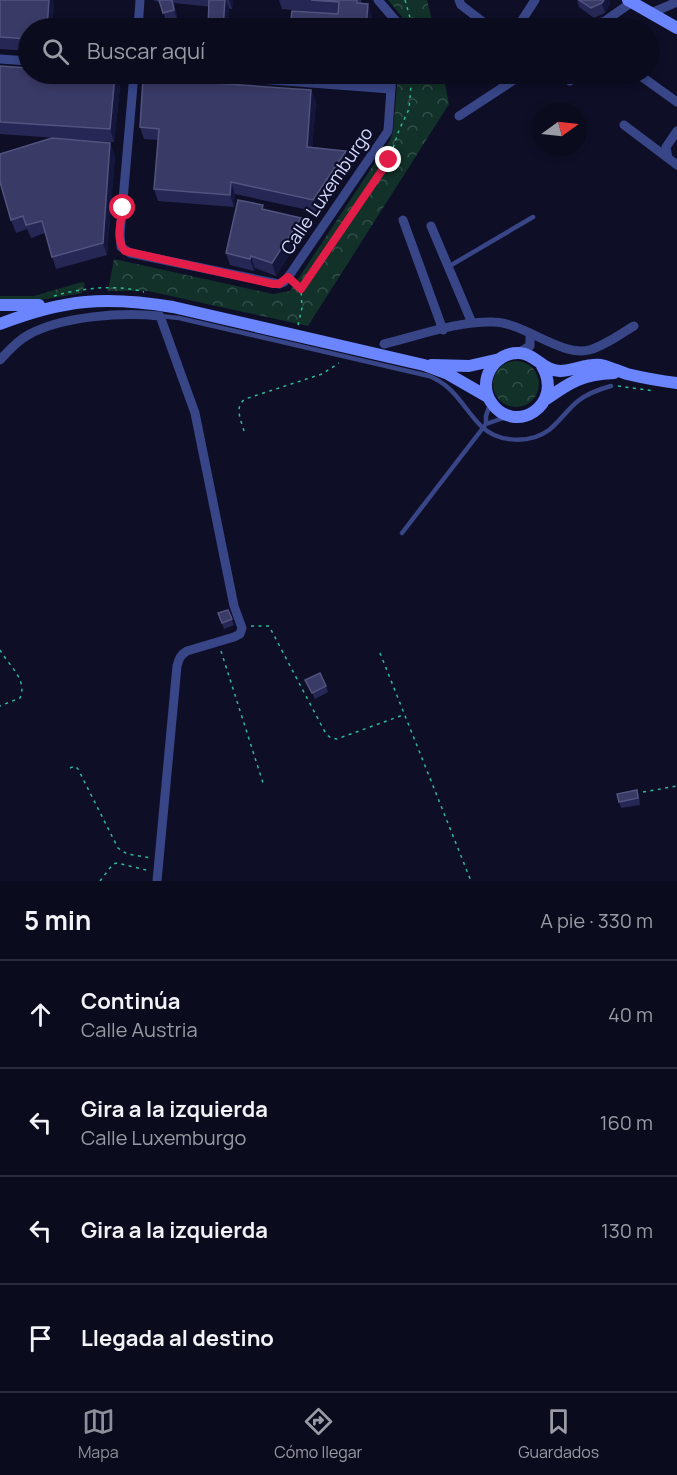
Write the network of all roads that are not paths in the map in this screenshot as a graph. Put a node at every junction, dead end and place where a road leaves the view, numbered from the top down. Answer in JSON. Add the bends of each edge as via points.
{"nodes":[{"id":1,"x":140,"y":0,"type":"edge"},
{"id":2,"x":378,"y":0,"type":"edge"},
{"id":3,"x":535,"y":0,"type":"edge"},
{"id":4,"x":630,"y":1,"type":"edge"},
{"id":5,"x":463,"y":2,"type":"edge"},
{"id":6,"x":677,"y":2,"type":"edge"},
{"id":7,"x":651,"y":13,"type":"junction"},
{"id":8,"x":139,"y":18,"type":"edge"},
{"id":9,"x":393,"y":18,"type":"edge"},
{"id":10,"x":480,"y":18,"type":"edge"},
{"id":11,"x":523,"y":18,"type":"edge"},
{"id":12,"x":609,"y":18,"type":"edge"},
{"id":13,"x":677,"y":28,"type":"edge"},
{"id":14,"x":0,"y":59,"type":"edge"},
{"id":15,"x":18,"y":60,"type":"edge"},
{"id":16,"x":133,"y":84,"type":"edge"},
{"id":17,"x":324,"y":84,"type":"edge"},
{"id":18,"x":391,"y":84,"type":"edge"},
{"id":19,"x":509,"y":84,"type":"edge"},
{"id":20,"x":652,"y":84,"type":"edge"},
{"id":21,"x":391,"y":89,"type":"junction"},
{"id":22,"x":677,"y":102,"type":"edge"},
{"id":23,"x":459,"y":116,"type":"dead end"},
{"id":24,"x":624,"y":125,"type":"dead end"},
{"id":25,"x":677,"y":130,"type":"edge"},
{"id":26,"x":668,"y":158,"type":"junction"},
{"id":27,"x":677,"y":165,"type":"edge"},
{"id":28,"x":533,"y":217,"type":"dead end"},
{"id":29,"x":403,"y":220,"type":"dead end"},
{"id":30,"x":431,"y":226,"type":"dead end"},
{"id":31,"x":448,"y":267,"type":"junction"},
{"id":32,"x":52,"y":302,"type":"junction"},
{"id":33,"x":0,"y":305,"type":"edge"},
{"id":34,"x":160,"y":316,"type":"junction"},
{"id":35,"x":472,"y":323,"type":"junction"},
{"id":36,"x":0,"y":324,"type":"edge"},
{"id":37,"x":634,"y":326,"type":"dead end"},
{"id":38,"x":443,"y":330,"type":"junction"},
{"id":39,"x":530,"y":333,"type":"junction"},
{"id":40,"x":543,"y":339,"type":"junction"},
{"id":41,"x":384,"y":344,"type":"dead end"},
{"id":42,"x":518,"y":353,"type":"junction"},
{"id":43,"x":500,"y":358,"type":"junction"},
{"id":44,"x":0,"y":360,"type":"edge"},
{"id":45,"x":539,"y":363,"type":"junction"},
{"id":46,"x":424,"y":364,"type":"junction"},
{"id":47,"x":625,"y":373,"type":"junction"},
{"id":48,"x":677,"y":382,"type":"edge"},
{"id":49,"x":611,"y":386,"type":"road end"},
{"id":50,"x":489,"y":399,"type":"junction"},
{"id":51,"x":545,"y":399,"type":"junction"},
{"id":52,"x":509,"y":415,"type":"junction"},
{"id":53,"x":484,"y":426,"type":"junction"},
{"id":54,"x":402,"y":533,"type":"dead end"},
{"id":55,"x":157,"y":877,"type":"edge"}],
"edges":[{"from":1,"to":8,"type":"street"},
{"from":2,"to":9,"type":"street"},
{"from":3,"to":11,"type":"street"},
{"from":4,"to":7,"type":"main road"},
{"from":4,"to":12,"type":"street"},
{"from":5,"to":10,"type":"street"},
{"from":6,"to":7,"type":"street"},
{"from":7,"to":13,"type":"main road"},
{"from":14,"to":15,"type":"street"},
{"from":16,"to":21,"type":"street","name":"Calle Luxemburgo","via":[[121,247],[130,254],[273,284],[288,277],[388,131]]},
{"from":17,"to":21,"type":"street"},
{"from":18,"to":21,"type":"street","name":"Calle Luxemburgo"},
{"from":19,"to":23,"type":"street"},
{"from":20,"to":22,"type":"street"},
{"from":24,"to":26,"type":"street"},
{"from":25,"to":26,"type":"street","via":[[666,147]]},
{"from":26,"to":27,"type":"street"},
{"from":28,"to":31,"type":"lane"},
{"from":29,"to":38,"type":"street"},
{"from":30,"to":31,"type":"street"},
{"from":31,"to":35,"type":"street"},
{"from":32,"to":33,"type":"main road"},
{"from":32,"to":36,"type":"main road"},
{"from":32,"to":46,"type":"main road","via":[[136,301],[173,307]]},
{"from":34,"to":44,"type":"street","via":[[84,318],[45,328],[22,339]]},
{"from":34,"to":53,"type":"lane","via":[[438,380],[455,392]]},
{"from":34,"to":55,"type":"street","via":[[195,412],[234,606],[242,628],[240,634],[182,654],[177,666]]},
{"from":35,"to":38,"type":"street"},
{"from":35,"to":39,"type":"street","via":[[503,322]]},
{"from":37,"to":40,"type":"street","via":[[594,349],[583,351]]},
{"from":38,"to":41,"type":"street"},
{"from":39,"to":40,"type":"street"},
{"from":39,"to":42,"type":"street","via":[[530,345]]},
{"from":40,"to":45,"type":"street","via":[[537,345]]},
{"from":42,"to":43,"type":"main road"},
{"from":42,"to":45,"type":"main road"},
{"from":43,"to":46,"type":"main road","via":[[469,366]]},
{"from":43,"to":50,"type":"main road","via":[[487,375]]},
{"from":45,"to":47,"type":"main road","via":[[563,371],[600,365]]},
{"from":45,"to":51,"type":"main road","via":[[548,379]]},
{"from":46,"to":50,"type":"main road"},
{"from":47,"to":48,"type":"main road"},
{"from":47,"to":51,"type":"main road","via":[[582,377]]},
{"from":49,"to":53,"type":"lane","via":[[580,399],[546,431],[530,438],[501,438]]},
{"from":50,"to":52,"type":"main road","via":[[495,408]]},
{"from":50,"to":53,"type":"lane"},
{"from":51,"to":52,"type":"main road","via":[[533,412]]},
{"from":52,"to":53,"type":"lane"},
{"from":53,"to":54,"type":"lane"}]}
